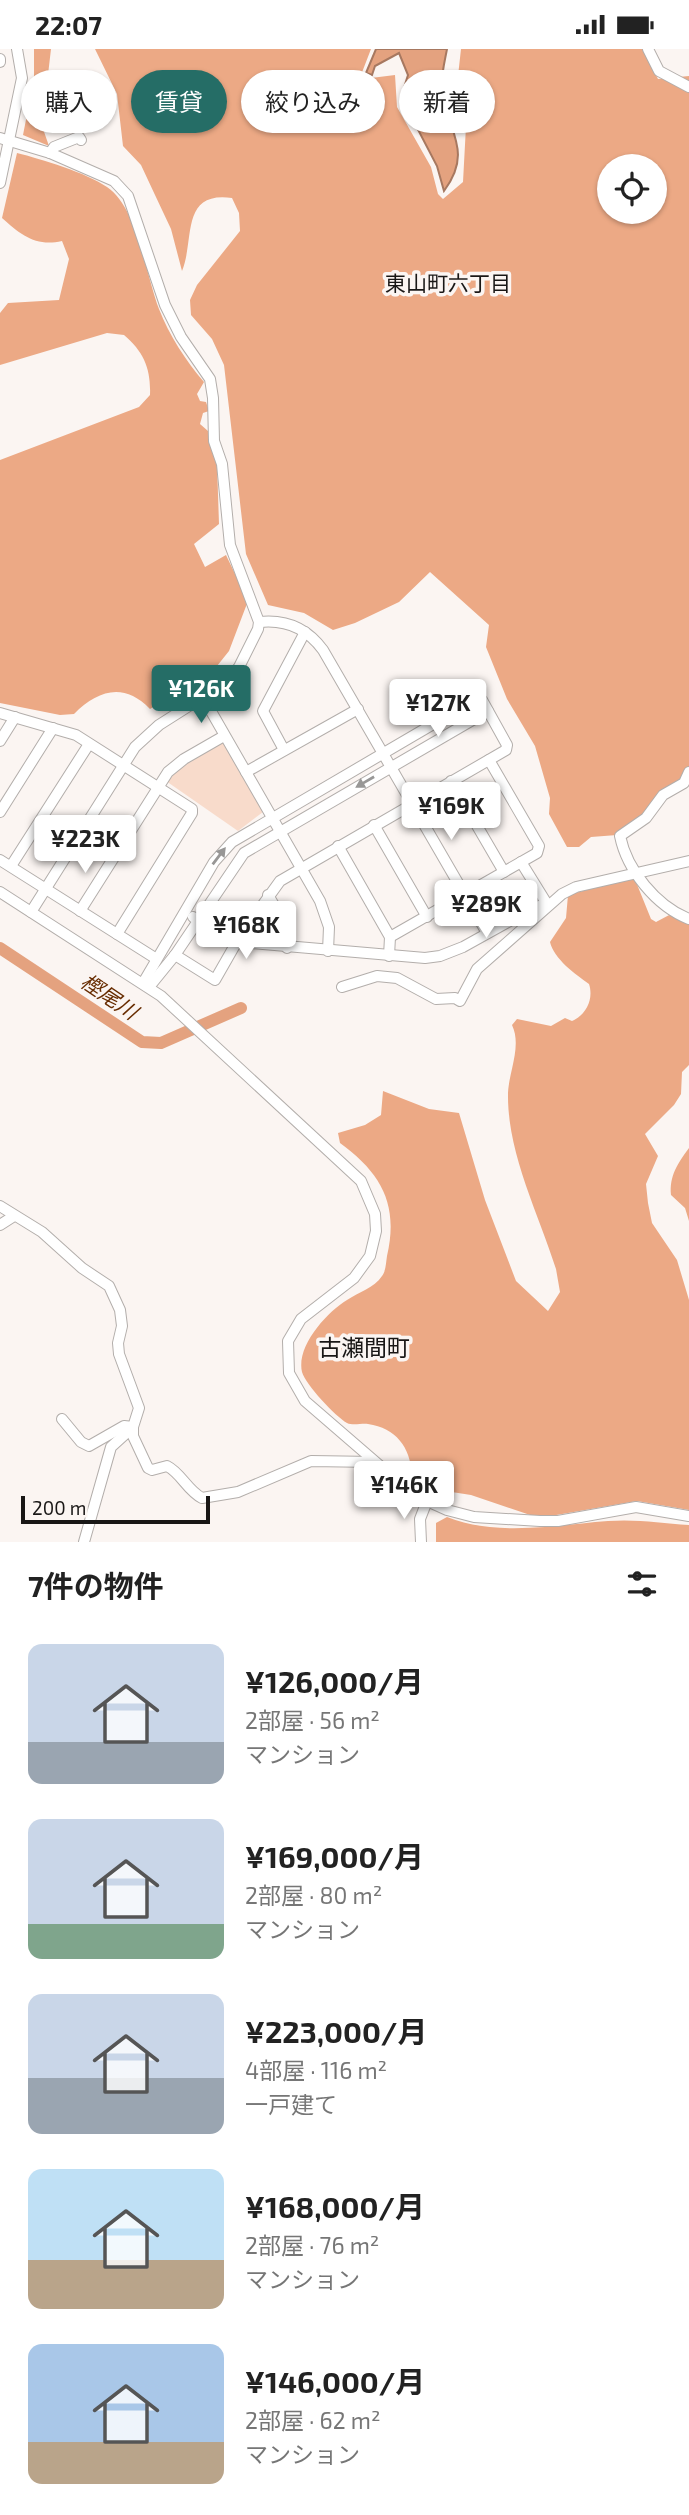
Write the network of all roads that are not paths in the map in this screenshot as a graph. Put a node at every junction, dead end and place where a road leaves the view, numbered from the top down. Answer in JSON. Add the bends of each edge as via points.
{"nodes":[{"id":1,"x":17,"y":49,"type":"edge"},
{"id":2,"x":648,"y":49,"type":"edge"},
{"id":3,"x":685,"y":85,"type":"edge"},
{"id":4,"x":4,"y":139,"type":"edge"},
{"id":5,"x":81,"y":140,"type":"dead end"},
{"id":6,"x":50,"y":153,"type":"junction"},
{"id":7,"x":0,"y":183,"type":"edge"},
{"id":8,"x":259,"y":622,"type":"junction"},
{"id":9,"x":306,"y":632,"type":"junction"},
{"id":10,"x":204,"y":699,"type":"junction"},
{"id":11,"x":358,"y":709,"type":"junction"},
{"id":12,"x":488,"y":711,"type":"junction"},
{"id":13,"x":0,"y":713,"type":"edge"},
{"id":14,"x":15,"y":717,"type":"junction"},
{"id":15,"x":53,"y":728,"type":"junction"},
{"id":16,"x":225,"y":736,"type":"junction"},
{"id":17,"x":0,"y":741,"type":"edge"},
{"id":18,"x":89,"y":744,"type":"junction"},
{"id":19,"x":284,"y":750,"type":"junction"},
{"id":20,"x":384,"y":753,"type":"junction"},
{"id":21,"x":489,"y":760,"type":"junction"},
{"id":22,"x":123,"y":765,"type":"junction"},
{"id":23,"x":391,"y":767,"type":"junction"},
{"id":24,"x":246,"y":772,"type":"junction"},
{"id":25,"x":689,"y":772,"type":"edge"},
{"id":26,"x":450,"y":782,"type":"junction"},
{"id":27,"x":158,"y":786,"type":"junction"},
{"id":28,"x":412,"y":803,"type":"junction"},
{"id":29,"x":0,"y":812,"type":"edge"},
{"id":30,"x":271,"y":817,"type":"junction"},
{"id":31,"x":374,"y":825,"type":"junction"},
{"id":32,"x":279,"y":831,"type":"junction"},
{"id":33,"x":338,"y":846,"type":"junction"},
{"id":34,"x":0,"y":860,"type":"edge"},
{"id":35,"x":689,"y":861,"type":"edge"},
{"id":36,"x":521,"y":862,"type":"junction"},
{"id":37,"x":10,"y":866,"type":"junction"},
{"id":38,"x":301,"y":867,"type":"junction"},
{"id":39,"x":504,"y":872,"type":"junction"},
{"id":40,"x":635,"y":874,"type":"junction"},
{"id":41,"x":45,"y":888,"type":"junction"},
{"id":42,"x":0,"y":893,"type":"edge"},
{"id":43,"x":268,"y":894,"type":"junction"},
{"id":44,"x":465,"y":895,"type":"junction"},
{"id":45,"x":547,"y":904,"type":"junction"},
{"id":46,"x":80,"y":911,"type":"junction"},
{"id":47,"x":184,"y":911,"type":"junction"},
{"id":48,"x":31,"y":912,"type":"junction"},
{"id":49,"x":427,"y":917,"type":"junction"},
{"id":50,"x":689,"y":919,"type":"edge"},
{"id":51,"x":197,"y":921,"type":"junction"},
{"id":52,"x":487,"y":933,"type":"junction"},
{"id":53,"x":117,"y":934,"type":"junction"},
{"id":54,"x":390,"y":937,"type":"junction"},
{"id":55,"x":239,"y":942,"type":"junction"},
{"id":56,"x":287,"y":948,"type":"junction"},
{"id":57,"x":328,"y":951,"type":"junction"},
{"id":58,"x":175,"y":955,"type":"junction"},
{"id":59,"x":389,"y":956,"type":"junction"},
{"id":60,"x":155,"y":958,"type":"junction"},
{"id":61,"x":146,"y":985,"type":"junction"},
{"id":62,"x":342,"y":987,"type":"dead end"},
{"id":63,"x":0,"y":1206,"type":"edge"},
{"id":64,"x":14,"y":1216,"type":"junction"},
{"id":65,"x":0,"y":1224,"type":"edge"},
{"id":66,"x":62,"y":1419,"type":"dead end"},
{"id":67,"x":133,"y":1427,"type":"junction"},
{"id":68,"x":374,"y":1462,"type":"junction"},
{"id":69,"x":427,"y":1501,"type":"junction"},
{"id":70,"x":689,"y":1517,"type":"edge"},
{"id":71,"x":84,"y":1542,"type":"edge"},
{"id":72,"x":421,"y":1542,"type":"edge"}],
"edges":[{"from":1,"to":4,"type":"street","via":[[22,78]]},
{"from":2,"to":3,"type":"street","via":[[659,71]]},
{"from":4,"to":6,"type":"street"},
{"from":4,"to":7,"type":"street"},
{"from":5,"to":6,"type":"street","via":[[54,147]]},
{"from":6,"to":8,"type":"street","via":[[114,181],[128,196],[165,305],[210,379],[230,545]]},
{"from":8,"to":9,"type":"street","via":[[282,621]]},
{"from":8,"to":10,"type":"street","via":[[239,667]]},
{"from":9,"to":11,"type":"street","via":[[323,650]]},
{"from":9,"to":19,"type":"street","via":[[263,713]]},
{"from":10,"to":16,"type":"street"},
{"from":10,"to":22,"type":"street","via":[[146,734]]},
{"from":11,"to":19,"type":"street"},
{"from":11,"to":20,"type":"street"},
{"from":12,"to":20,"type":"street","via":[[482,700],[476,699]]},
{"from":12,"to":21,"type":"street","via":[[508,747]]},
{"from":12,"to":23,"type":"street"},
{"from":13,"to":14,"type":"street"},
{"from":14,"to":15,"type":"street"},
{"from":14,"to":17,"type":"street"},
{"from":15,"to":18,"type":"street"},
{"from":15,"to":29,"type":"street"},
{"from":16,"to":24,"type":"street"},
{"from":16,"to":27,"type":"street","via":[[179,762]]},
{"from":18,"to":22,"type":"street"},
{"from":18,"to":37,"type":"street"},
{"from":19,"to":24,"type":"street"},
{"from":20,"to":23,"type":"street"},
{"from":20,"to":30,"type":"street"},
{"from":21,"to":26,"type":"street"},
{"from":21,"to":36,"type":"street","via":[[539,846],[537,853]]},
{"from":22,"to":27,"type":"street"},
{"from":22,"to":41,"type":"street"},
{"from":23,"to":28,"type":"street"},
{"from":23,"to":32,"type":"street","one_way":true},
{"from":24,"to":30,"type":"street"},
{"from":25,"to":40,"type":"street","via":[[684,783],[663,795],[646,818],[620,836]]},
{"from":26,"to":28,"type":"street"},
{"from":26,"to":39,"type":"street"},
{"from":27,"to":46,"type":"street"},
{"from":27,"to":53,"type":"street","via":[[192,813]]},
{"from":28,"to":31,"type":"street"},
{"from":28,"to":44,"type":"street"},
{"from":30,"to":32,"type":"street"},
{"from":47,"to":30,"type":"street","one_way":true,"via":[[227,846]]},
{"from":31,"to":33,"type":"street"},
{"from":31,"to":49,"type":"street"},
{"from":32,"to":38,"type":"street"},
{"from":32,"to":51,"type":"street","via":[[238,859]]},
{"from":33,"to":38,"type":"street"},
{"from":33,"to":54,"type":"street"},
{"from":34,"to":37,"type":"street"},
{"from":35,"to":40,"type":"street"},
{"from":36,"to":39,"type":"street"},
{"from":36,"to":45,"type":"street"},
{"from":37,"to":41,"type":"street"},
{"from":38,"to":43,"type":"street"},
{"from":38,"to":57,"type":"street","via":[[328,919]]},
{"from":39,"to":44,"type":"street"},
{"from":40,"to":45,"type":"street","via":[[571,889]]},
{"from":40,"to":50,"type":"street","via":[[671,910]]},
{"from":41,"to":46,"type":"street"},
{"from":41,"to":48,"type":"street"},
{"from":42,"to":48,"type":"street"},
{"from":43,"to":55,"type":"street"},
{"from":43,"to":56,"type":"street","via":[[287,927]]},
{"from":44,"to":49,"type":"street"},
{"from":44,"to":52,"type":"street"},
{"from":45,"to":52,"type":"street"},
{"from":45,"to":62,"type":"street","via":[[477,969],[460,1001],[436,999],[397,978],[377,976]]},
{"from":46,"to":53,"type":"street"},
{"from":47,"to":51,"type":"street"},
{"from":47,"to":60,"type":"street"},
{"from":48,"to":61,"type":"street"},
{"from":49,"to":54,"type":"street"},
{"from":51,"to":55,"type":"street"},
{"from":51,"to":58,"type":"street"},
{"from":52,"to":59,"type":"street","via":[[440,956]]},
{"from":53,"to":60,"type":"street"},
{"from":54,"to":59,"type":"street"},
{"from":55,"to":56,"type":"street"},
{"from":55,"to":58,"type":"street","via":[[215,980]]},
{"from":56,"to":57,"type":"street"},
{"from":57,"to":59,"type":"street"},
{"from":58,"to":61,"type":"street"},
{"from":60,"to":61,"type":"street"},
{"from":61,"to":68,"type":"street","via":[[345,1164],[370,1197],[376,1215],[370,1256],[354,1278],[302,1319],[288,1341],[288,1363],[305,1401]]},
{"from":63,"to":64,"type":"street"},
{"from":64,"to":65,"type":"street"},
{"from":64,"to":67,"type":"street","via":[[64,1249],[115,1296],[122,1319],[119,1354],[139,1408]]},
{"from":66,"to":67,"type":"street","via":[[89,1446],[124,1426]]},
{"from":67,"to":68,"type":"street","via":[[148,1468],[167,1466],[202,1498],[250,1488],[310,1461]]},
{"from":67,"to":71,"type":"street","via":[[111,1447]]},
{"from":68,"to":69,"type":"street"},
{"from":69,"to":70,"type":"street","via":[[474,1517],[558,1521],[636,1507]]},
{"from":69,"to":72,"type":"street","via":[[420,1519]]}]}
